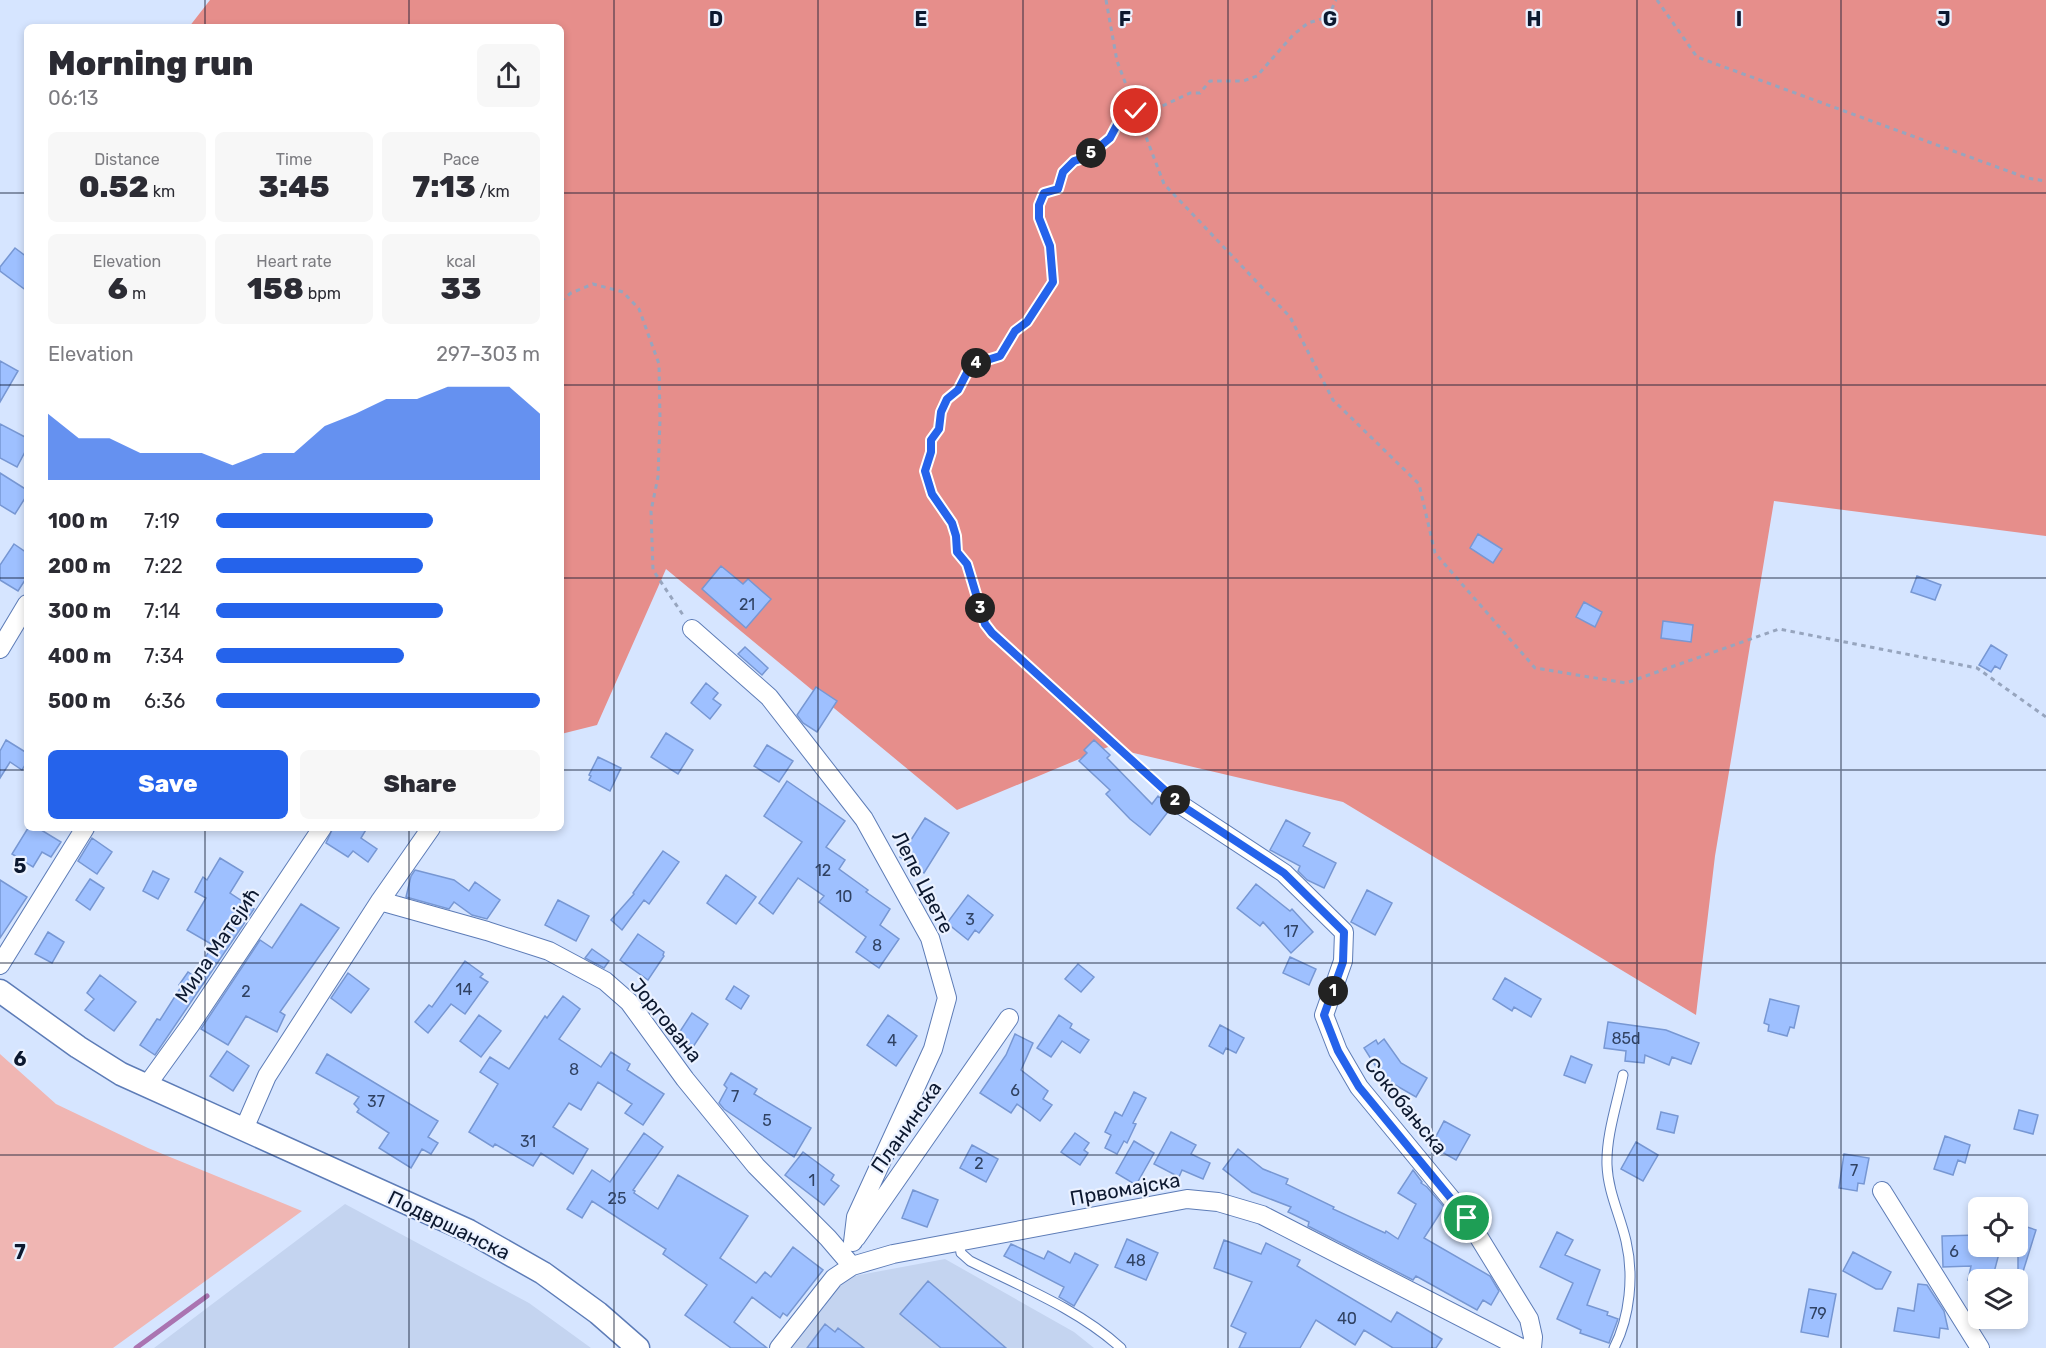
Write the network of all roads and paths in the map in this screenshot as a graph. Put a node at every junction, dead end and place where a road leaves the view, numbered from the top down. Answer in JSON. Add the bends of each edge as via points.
{"nodes":[{"id":1,"x":1106,"y":0,"type":"edge"},
{"id":2,"x":1336,"y":0,"type":"edge"},
{"id":3,"x":1657,"y":0,"type":"edge"},
{"id":4,"x":1136,"y":111,"type":"junction"},
{"id":5,"x":2046,"y":181,"type":"edge"},
{"id":6,"x":564,"y":299,"type":"edge"},
{"id":7,"x":24,"y":609,"type":"edge"},
{"id":8,"x":692,"y":629,"type":"joint"},
{"id":9,"x":0,"y":649,"type":"edge"},
{"id":10,"x":2046,"y":717,"type":"edge"},
{"id":11,"x":1181,"y":805,"type":"joint"},
{"id":12,"x":83,"y":831,"type":"edge"},
{"id":13,"x":320,"y":831,"type":"edge"},
{"id":14,"x":429,"y":831,"type":"edge"},
{"id":15,"x":380,"y":901,"type":"junction"},
{"id":16,"x":0,"y":965,"type":"edge"},
{"id":17,"x":0,"y":992,"type":"edge"},
{"id":18,"x":1009,"y":1018,"type":"dead end"},
{"id":19,"x":1623,"y":1075,"type":"dead end"},
{"id":20,"x":147,"y":1086,"type":"junction"},
{"id":21,"x":244,"y":1130,"type":"junction"},
{"id":22,"x":1882,"y":1191,"type":"dead end"},
{"id":23,"x":853,"y":1242,"type":"junction"},
{"id":24,"x":959,"y":1242,"type":"junction"},
{"id":25,"x":852,"y":1266,"type":"junction"},
{"id":26,"x":638,"y":1348,"type":"edge"},
{"id":27,"x":779,"y":1348,"type":"edge"},
{"id":28,"x":1121,"y":1348,"type":"edge"},
{"id":29,"x":1521,"y":1348,"type":"edge"},
{"id":30,"x":1532,"y":1348,"type":"edge"},
{"id":31,"x":1614,"y":1348,"type":"edge"},
{"id":32,"x":1980,"y":1348,"type":"edge"}],
"edges":[{"from":1,"to":4,"type":"path","via":[[1117,61]]},
{"from":2,"to":4,"type":"path","via":[[1328,17],[1308,23],[1293,35],[1257,76],[1243,81],[1210,81],[1200,93],[1190,93],[1158,108]]},
{"from":3,"to":5,"type":"path","via":[[1697,57],[2027,178]]},
{"from":4,"to":10,"type":"path","via":[[1164,184],[1290,317],[1333,399],[1419,484],[1435,553],[1535,668],[1626,683],[1779,629],[1977,668]]},
{"from":4,"to":11,"type":"path","via":[[1128,112],[1110,138],[1063,172],[1058,189],[1044,193],[1039,218],[1050,246],[1053,282],[1000,356],[971,365],[958,390],[947,399],[939,429],[931,440],[925,471],[932,494],[952,523],[957,552],[967,564],[985,624]]},
{"from":6,"to":8,"type":"path","via":[[593,284],[623,292],[639,309],[659,364],[658,477],[651,511],[653,570]]},
{"from":7,"to":9,"type":"street"},
{"from":8,"to":23,"type":"street","name":"Лепе Цвете","via":[[769,697],[864,819],[930,938],[947,998],[933,1049],[856,1217]]},
{"from":11,"to":30,"type":"street","name":"Сокобањска","via":[[1284,873],[1344,932],[1343,962],[1324,1015],[1338,1051],[1359,1087],[1467,1218],[1529,1319]]},
{"from":12,"to":16,"type":"street"},
{"from":13,"to":20,"type":"street","name":"Мила Матејић"},
{"from":14,"to":15,"type":"street"},
{"from":15,"to":21,"type":"street","via":[[267,1076]]},
{"from":15,"to":25,"type":"street","name":"Јоргована","via":[[549,951],[605,981],[629,1002],[756,1166]]},
{"from":17,"to":20,"type":"street","name":"Подвршанска","via":[[78,1047]]},
{"from":18,"to":23,"type":"street","name":"Планинска"},
{"from":19,"to":31,"type":"lane","via":[[1607,1150],[1610,1187],[1630,1265],[1627,1306]]},
{"from":20,"to":21,"type":"street","name":"Подвршанска"},
{"from":21,"to":26,"type":"street","name":"Подвршанска","via":[[469,1231],[543,1273]]},
{"from":22,"to":32,"type":"street"},
{"from":23,"to":25,"type":"street"},
{"from":24,"to":25,"type":"street","name":"Првомајска"},
{"from":24,"to":28,"type":"lane","via":[[961,1253],[970,1262],[1065,1308]]},
{"from":24,"to":29,"type":"street","name":"Првомајска","via":[[1187,1199],[1218,1202],[1262,1215]]},
{"from":25,"to":27,"type":"street","via":[[834,1278]]}]}
